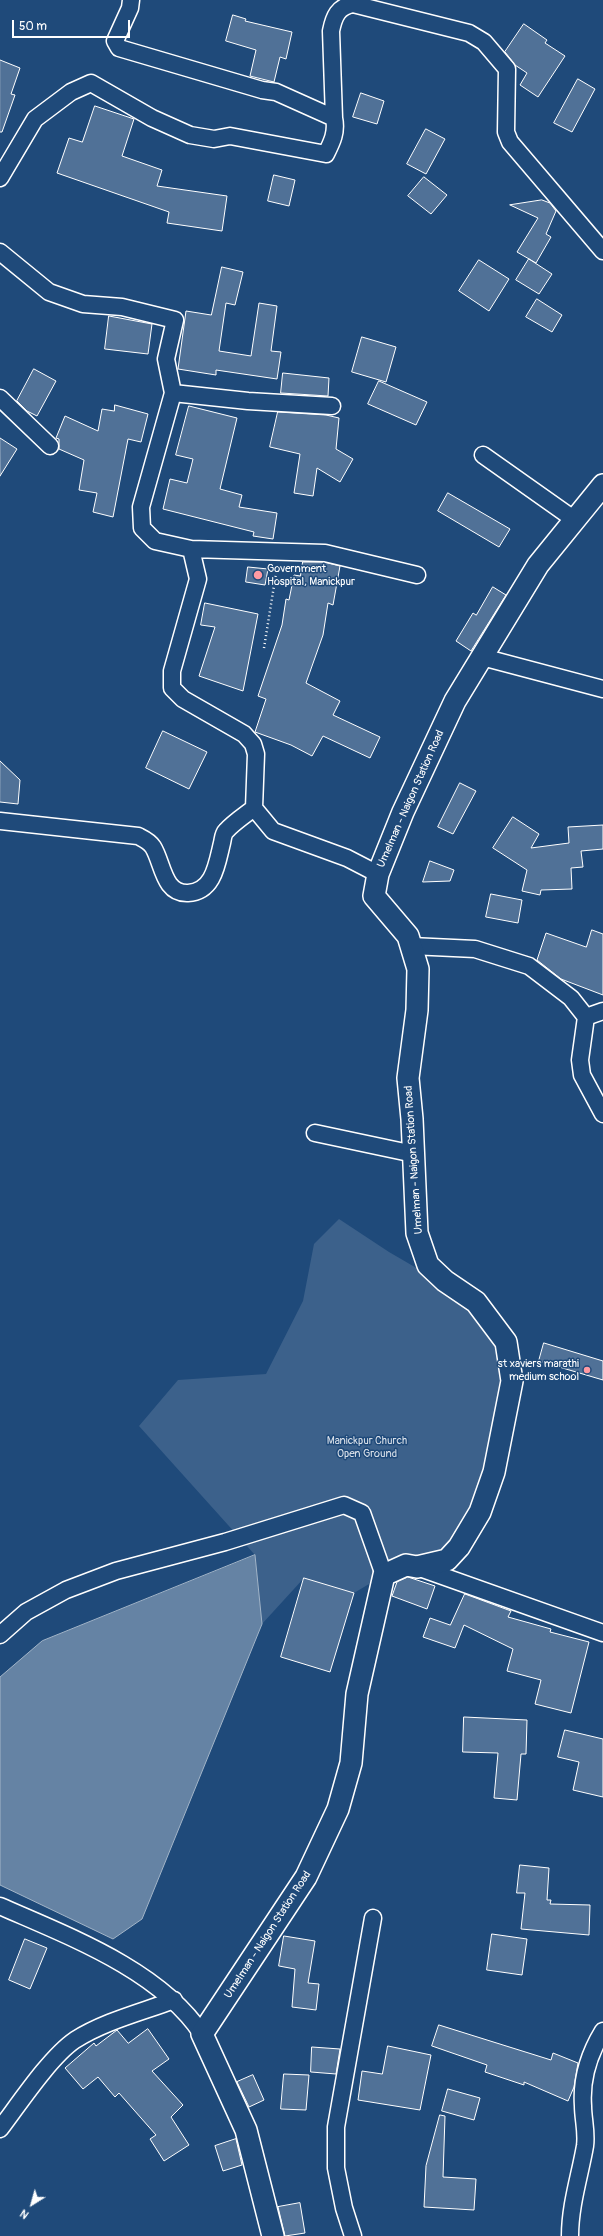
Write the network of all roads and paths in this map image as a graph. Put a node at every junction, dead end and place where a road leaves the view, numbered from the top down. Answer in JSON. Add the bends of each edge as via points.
{"nodes":[{"id":1,"x":132,"y":0,"type":"edge"},
{"id":2,"x":334,"y":118,"type":"junction"},
{"id":3,"x":0,"y":178,"type":"edge"},
{"id":4,"x":603,"y":251,"type":"edge"},
{"id":5,"x":0,"y":252,"type":"edge"},
{"id":6,"x":173,"y":393,"type":"junction"},
{"id":7,"x":0,"y":398,"type":"edge"},
{"id":8,"x":332,"y":406,"type":"dead end"},
{"id":9,"x":50,"y":446,"type":"dead end"},
{"id":10,"x":483,"y":455,"type":"dead end"},
{"id":11,"x":603,"y":485,"type":"edge"},
{"id":12,"x":575,"y":520,"type":"junction"},
{"id":13,"x":191,"y":549,"type":"junction"},
{"id":14,"x":279,"y":552,"type":"junction"},
{"id":15,"x":417,"y":575,"type":"dead end"},
{"id":16,"x":264,"y":648,"type":"dead end"},
{"id":17,"x":482,"y":657,"type":"junction"},
{"id":18,"x":603,"y":689,"type":"edge"},
{"id":19,"x":254,"y":808,"type":"junction"},
{"id":20,"x":0,"y":821,"type":"edge"},
{"id":21,"x":378,"y":874,"type":"junction"},
{"id":22,"x":411,"y":946,"type":"junction"},
{"id":23,"x":603,"y":1011,"type":"edge"},
{"id":24,"x":586,"y":1017,"type":"junction"},
{"id":25,"x":603,"y":1114,"type":"edge"},
{"id":26,"x":315,"y":1133,"type":"dead end"},
{"id":27,"x":414,"y":1154,"type":"junction"},
{"id":28,"x":417,"y":1567,"type":"junction"},
{"id":29,"x":384,"y":1575,"type":"junction"},
{"id":30,"x":603,"y":1633,"type":"edge"},
{"id":31,"x":0,"y":1635,"type":"edge"},
{"id":32,"x":0,"y":1906,"type":"edge"},
{"id":33,"x":373,"y":1918,"type":"dead end"},
{"id":34,"x":174,"y":2000,"type":"junction"},
{"id":35,"x":603,"y":2031,"type":"edge"},
{"id":36,"x":202,"y":2034,"type":"junction"},
{"id":37,"x":0,"y":2129,"type":"edge"},
{"id":38,"x":273,"y":2236,"type":"edge"},
{"id":39,"x":353,"y":2236,"type":"edge"},
{"id":40,"x":570,"y":2236,"type":"edge"}],
"edges":[{"from":1,"to":2,"type":"street","via":[[115,41],[118,48],[276,92]]},
{"from":2,"to":3,"type":"street","via":[[336,128],[326,154],[230,136],[214,139],[190,136],[152,118],[91,83],[72,92],[35,119]]},
{"from":2,"to":4,"type":"street","via":[[331,30],[334,18],[345,6],[353,4],[469,33],[484,42],[506,69],[506,132],[510,142]]},
{"from":5,"to":6,"type":"street","via":[[49,292],[83,304],[122,307],[175,320],[166,359]]},
{"from":6,"to":8,"type":"street"},
{"from":6,"to":13,"type":"street","via":[[140,507],[142,528],[155,541]]},
{"from":7,"to":9,"type":"street"},
{"from":10,"to":12,"type":"street"},
{"from":11,"to":12,"type":"street","name":"Umelman - Naigon Station Road"},
{"from":12,"to":17,"type":"street","name":"Umelman - Naigon Station Road","via":[[538,565]]},
{"from":13,"to":14,"type":"street"},
{"from":13,"to":19,"type":"street","via":[[198,579],[172,671],[172,688],[183,699],[244,734],[253,744],[256,754]]},
{"from":14,"to":15,"type":"street","via":[[325,553]]},
{"from":14,"to":16,"type":"path"},
{"from":17,"to":18,"type":"street"},
{"from":17,"to":21,"type":"street","name":"Umelman - Naigon Station Road","via":[[455,701],[403,812]]},
{"from":19,"to":20,"type":"street","via":[[224,832],[215,874],[205,888],[199,893],[181,894],[172,888],[161,871],[152,846],[138,836]]},
{"from":19,"to":21,"type":"street","via":[[273,831],[347,858]]},
{"from":21,"to":22,"type":"street","name":"Umelman - Naigon Station Road","via":[[374,896],[408,936]]},
{"from":22,"to":24,"type":"street","via":[[475,949],[529,966],[571,998]]},
{"from":22,"to":27,"type":"street","name":"Umelman - Naigon Station Road","via":[[418,969],[417,1010],[408,1078]]},
{"from":23,"to":24,"type":"street"},
{"from":24,"to":25,"type":"street","via":[[580,1060],[582,1075]]},
{"from":26,"to":27,"type":"street"},
{"from":27,"to":28,"type":"street","name":"Umelman - Naigon Station Road","via":[[416,1233],[428,1265],[445,1281],[476,1302],[506,1342],[512,1381],[494,1472],[480,1512],[454,1555],[447,1560]]},
{"from":28,"to":29,"type":"street","name":"Umelman - Naigon Station Road","via":[[406,1565]]},
{"from":28,"to":30,"type":"street"},
{"from":29,"to":31,"type":"street","via":[[362,1513],[344,1505],[225,1542],[116,1571],[66,1590],[26,1612]]},
{"from":29,"to":36,"type":"street","name":"Umelman - Naigon Station Road","via":[[357,1694],[351,1763],[338,1809],[306,1877]]},
{"from":32,"to":34,"type":"street","via":[[73,1938],[143,1976]]},
{"from":33,"to":39,"type":"street","via":[[336,2127],[336,2168]]},
{"from":34,"to":36,"type":"street","via":[[192,2018]]},
{"from":34,"to":37,"type":"street","via":[[115,2021],[75,2040],[57,2056]]},
{"from":35,"to":40,"type":"street","via":[[590,2055],[584,2075],[582,2105],[585,2144]]},
{"from":36,"to":38,"type":"street","via":[[246,2130]]}]}
